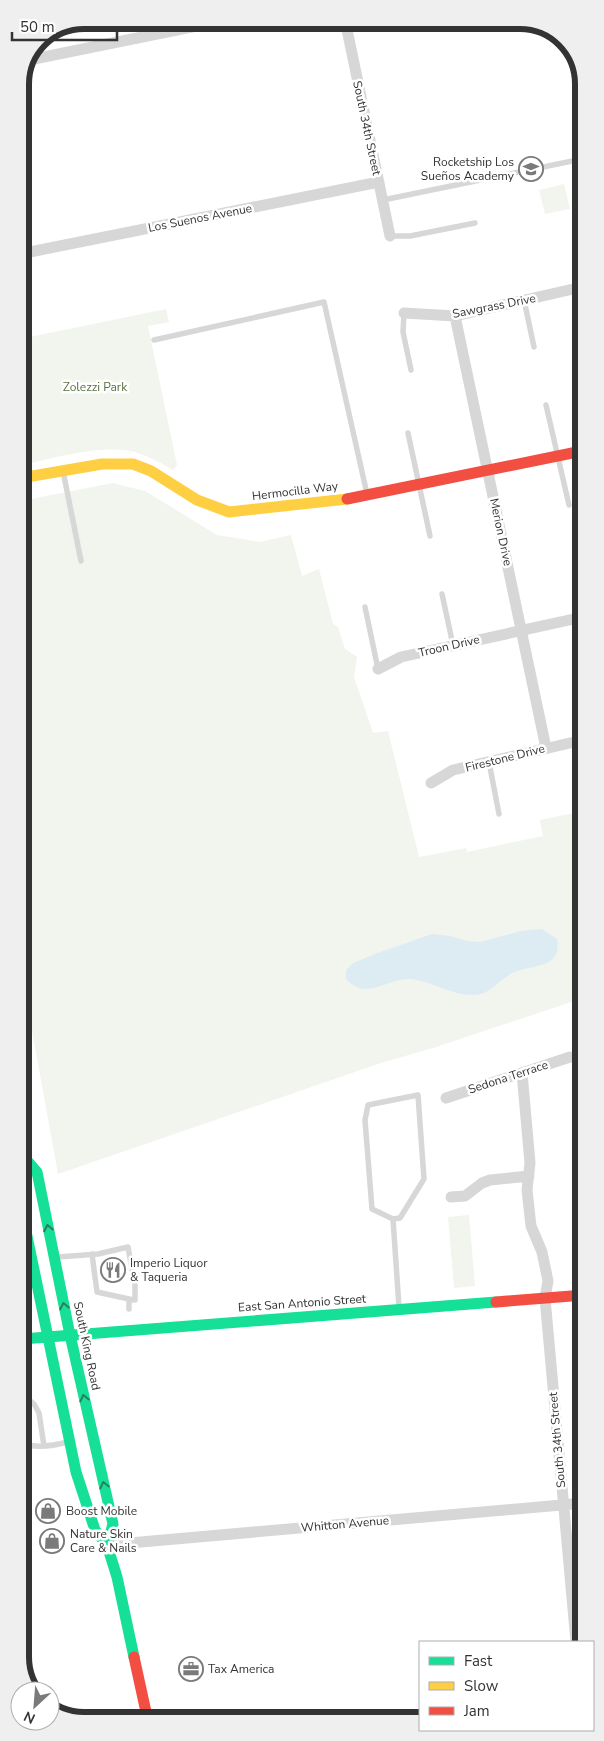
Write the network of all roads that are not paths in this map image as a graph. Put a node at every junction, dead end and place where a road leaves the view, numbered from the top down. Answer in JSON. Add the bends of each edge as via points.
{"nodes":[{"id":1,"x":182,"y":29,"type":"edge"},
{"id":2,"x":347,"y":29,"type":"edge"},
{"id":3,"x":35,"y":59,"type":"edge"},
{"id":4,"x":575,"y":160,"type":"edge"},
{"id":5,"x":379,"y":182,"type":"junction"},
{"id":6,"x":382,"y":200,"type":"junction"},
{"id":7,"x":475,"y":223,"type":"dead end"},
{"id":8,"x":390,"y":236,"type":"joint"},
{"id":9,"x":29,"y":252,"type":"edge"},
{"id":10,"x":575,"y":289,"type":"edge"},
{"id":11,"x":524,"y":300,"type":"junction"},
{"id":12,"x":404,"y":313,"type":"joint"},
{"id":13,"x":455,"y":316,"type":"junction"},
{"id":14,"x":154,"y":340,"type":"dead end"},
{"id":15,"x":534,"y":347,"type":"dead end"},
{"id":16,"x":411,"y":370,"type":"dead end"},
{"id":17,"x":546,"y":405,"type":"dead end"},
{"id":18,"x":408,"y":433,"type":"dead end"},
{"id":19,"x":575,"y":452,"type":"edge"},
{"id":20,"x":558,"y":456,"type":"junction"},
{"id":21,"x":488,"y":470,"type":"junction"},
{"id":22,"x":63,"y":471,"type":"junction"},
{"id":23,"x":29,"y":477,"type":"edge"},
{"id":24,"x":419,"y":484,"type":"junction"},
{"id":25,"x":367,"y":495,"type":"junction"},
{"id":26,"x":569,"y":505,"type":"dead end"},
{"id":27,"x":430,"y":536,"type":"dead end"},
{"id":28,"x":81,"y":561,"type":"dead end"},
{"id":29,"x":442,"y":594,"type":"dead end"},
{"id":30,"x":365,"y":607,"type":"dead end"},
{"id":31,"x":575,"y":619,"type":"edge"},
{"id":32,"x":522,"y":630,"type":"junction"},
{"id":33,"x":453,"y":645,"type":"junction"},
{"id":34,"x":378,"y":669,"type":"joint"},
{"id":35,"x":575,"y":742,"type":"edge"},
{"id":36,"x":546,"y":748,"type":"junction"},
{"id":37,"x":489,"y":762,"type":"junction"},
{"id":38,"x":431,"y":782,"type":"dead end"},
{"id":39,"x":499,"y":814,"type":"dead end"},
{"id":40,"x":570,"y":1057,"type":"dead end"},
{"id":41,"x":522,"y":1072,"type":"junction"},
{"id":42,"x":446,"y":1098,"type":"dead end"},
{"id":43,"x":29,"y":1165,"type":"edge"},
{"id":44,"x":529,"y":1176,"type":"junction"},
{"id":45,"x":451,"y":1197,"type":"dead end"},
{"id":46,"x":393,"y":1219,"type":"junction"},
{"id":47,"x":92,"y":1254,"type":"junction"},
{"id":48,"x":54,"y":1257,"type":"junction"},
{"id":49,"x":29,"y":1263,"type":"edge"},
{"id":50,"x":575,"y":1296,"type":"edge"},
{"id":51,"x":545,"y":1298,"type":"junction"},
{"id":52,"x":129,"y":1300,"type":"junction"},
{"id":53,"x":129,"y":1309,"type":"dead end"},
{"id":54,"x":399,"y":1309,"type":"junction"},
{"id":55,"x":70,"y":1335,"type":"junction"},
{"id":56,"x":48,"y":1337,"type":"junction"},
{"id":57,"x":29,"y":1338,"type":"edge"},
{"id":58,"x":29,"y":1400,"type":"edge"},
{"id":59,"x":70,"y":1442,"type":"junction"},
{"id":60,"x":29,"y":1445,"type":"edge"},
{"id":61,"x":44,"y":1446,"type":"junction"},
{"id":62,"x":575,"y":1503,"type":"edge"},
{"id":63,"x":563,"y":1504,"type":"junction"},
{"id":64,"x":107,"y":1545,"type":"junction"},
{"id":65,"x":575,"y":1631,"type":"edge"},
{"id":66,"x":146,"y":1712,"type":"edge"}],
"edges":[{"from":1,"to":3,"type":"street"},
{"from":2,"to":5,"type":"street","name":"South 34th Street"},
{"from":4,"to":6,"type":"lane"},
{"from":5,"to":6,"type":"street","name":"South 34th Street"},
{"from":5,"to":9,"type":"street","name":"Los Suenos Avenue"},
{"from":6,"to":8,"type":"street","name":"South 34th Street"},
{"from":7,"to":8,"type":"lane","via":[[410,236]]},
{"from":10,"to":11,"type":"street","name":"Sawgrass Drive"},
{"from":11,"to":13,"type":"street","name":"Sawgrass Drive"},
{"from":11,"to":15,"type":"lane"},
{"from":12,"to":13,"type":"street","name":"Sawgrass Drive"},
{"from":12,"to":16,"type":"lane","via":[[403,332]]},
{"from":13,"to":21,"type":"street","name":"Merion Drive"},
{"from":14,"to":25,"type":"lane","via":[[324,302]]},
{"from":17,"to":20,"type":"lane"},
{"from":18,"to":24,"type":"lane"},
{"from":19,"to":20,"type":"street","name":"Hermocilla Way"},
{"from":20,"to":21,"type":"street","name":"Hermocilla Way"},
{"from":20,"to":26,"type":"lane"},
{"from":21,"to":24,"type":"street","name":"Hermocilla Way"},
{"from":21,"to":32,"type":"street","name":"Merion Drive"},
{"from":22,"to":23,"type":"street","name":"Hermocilla Way"},
{"from":22,"to":25,"type":"street","name":"Hermocilla Way","via":[[114,462],[130,463],[145,468],[197,501],[229,512]]},
{"from":22,"to":28,"type":"lane"},
{"from":24,"to":25,"type":"street","name":"Hermocilla Way"},
{"from":24,"to":27,"type":"lane"},
{"from":29,"to":33,"type":"lane"},
{"from":30,"to":34,"type":"lane"},
{"from":31,"to":32,"type":"street","name":"Troon Drive"},
{"from":32,"to":33,"type":"street","name":"Troon Drive"},
{"from":32,"to":36,"type":"street","name":"Merion Drive"},
{"from":33,"to":34,"type":"street","name":"Troon Drive","via":[[401,657]]},
{"from":35,"to":36,"type":"street","name":"Firestone Drive"},
{"from":36,"to":37,"type":"street","name":"Firestone Drive"},
{"from":37,"to":38,"type":"street","name":"Firestone Drive","via":[[453,770]]},
{"from":37,"to":39,"type":"lane"},
{"from":40,"to":41,"type":"street","name":"Sedona Terrace"},
{"from":41,"to":42,"type":"street","name":"Sedona Terrace"},
{"from":41,"to":44,"type":"street","name":"South 34th Street"},
{"from":48,"to":43,"type":"street","name":"South King Road","one_way":true,"via":[[37,1172]]},
{"from":44,"to":45,"type":"street","via":[[490,1180],[465,1196]]},
{"from":44,"to":51,"type":"street","name":"South 34th Street","via":[[531,1226],[542,1252],[548,1280]]},
{"from":46,"to":46,"type":"lane","via":[[400,1218],[424,1179],[418,1095],[368,1105],[365,1120],[372,1209]]},
{"from":46,"to":54,"type":"lane"},
{"from":47,"to":48,"type":"lane"},
{"from":47,"to":52,"type":"lane","via":[[97,1292]]},
{"from":47,"to":52,"type":"lane","via":[[128,1247],[135,1285],[135,1300]]},
{"from":55,"to":48,"type":"street","name":"South King Road","one_way":true},
{"from":49,"to":56,"type":"street","name":"South King Road"},
{"from":50,"to":51,"type":"street","name":"East San Antonio Street"},
{"from":51,"to":54,"type":"street","name":"East San Antonio Street"},
{"from":51,"to":63,"type":"street","name":"South 34th Street"},
{"from":52,"to":53,"type":"lane"},
{"from":54,"to":55,"type":"street","name":"East San Antonio Street"},
{"from":55,"to":56,"type":"street","name":"East San Antonio Street"},
{"from":64,"to":55,"type":"street","name":"South King Road","one_way":true,"via":[[113,1524]]},
{"from":56,"to":57,"type":"street","name":"East San Antonio Street"},
{"from":56,"to":59,"type":"street","name":"South King Road"},
{"from":58,"to":61,"type":"lane","via":[[39,1413]]},
{"from":59,"to":61,"type":"lane"},
{"from":59,"to":64,"type":"street","name":"South King Road","via":[[95,1530]]},
{"from":60,"to":61,"type":"lane"},
{"from":62,"to":63,"type":"street","name":"Whitton Avenue"},
{"from":63,"to":64,"type":"street","name":"Whitton Avenue"},
{"from":63,"to":65,"type":"street","name":"South 34th Street"},
{"from":64,"to":66,"type":"street","name":"South King Road"}]}
